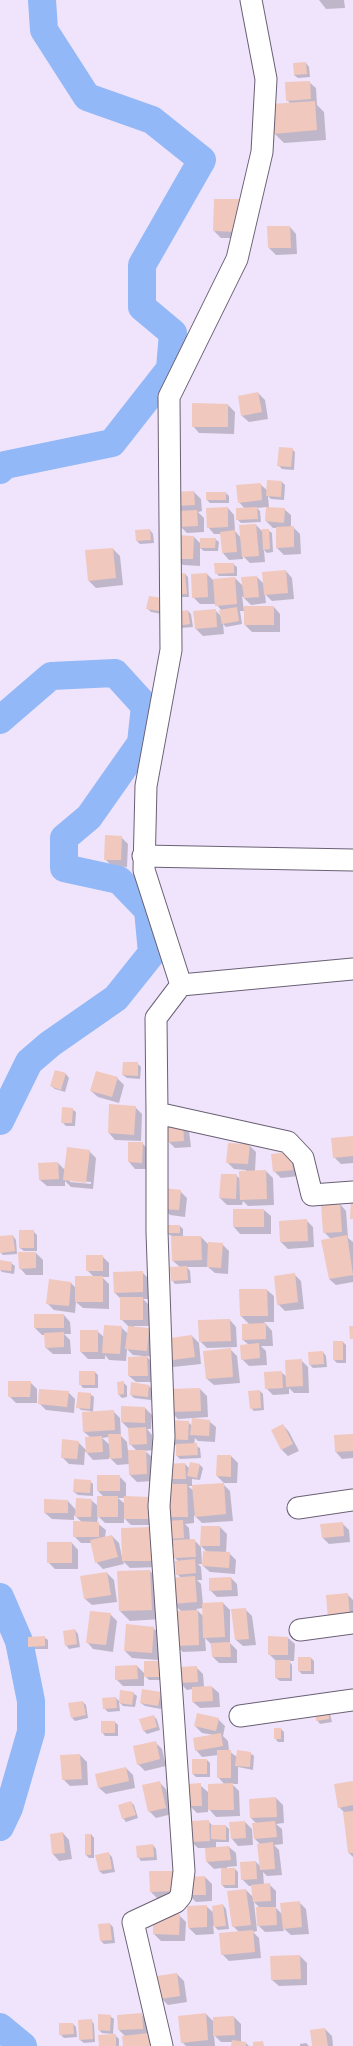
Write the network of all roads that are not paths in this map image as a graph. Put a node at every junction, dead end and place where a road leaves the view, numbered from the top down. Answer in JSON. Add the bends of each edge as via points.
{"nodes":[{"id":1,"x":251,"y":0,"type":"edge"},
{"id":2,"x":143,"y":856,"type":"junction"},
{"id":3,"x":353,"y":860,"type":"edge"},
{"id":4,"x":353,"y":969,"type":"edge"},
{"id":5,"x":181,"y":985,"type":"junction"},
{"id":6,"x":157,"y":1113,"type":"junction"},
{"id":7,"x":353,"y":1192,"type":"edge"},
{"id":8,"x":353,"y":1500,"type":"edge"},
{"id":9,"x":298,"y":1508,"type":"dead end"},
{"id":10,"x":353,"y":1623,"type":"edge"},
{"id":11,"x":300,"y":1630,"type":"dead end"},
{"id":12,"x":353,"y":1700,"type":"edge"},
{"id":13,"x":240,"y":1716,"type":"dead end"},
{"id":14,"x":162,"y":2046,"type":"edge"}],
"edges":[{"from":1,"to":2,"type":"street","via":[[266,79],[262,152],[237,259],[169,397],[171,650],[146,786]]},
{"from":2,"to":3,"type":"street"},
{"from":2,"to":5,"type":"street","via":[[144,870]]},
{"from":4,"to":5,"type":"street"},
{"from":5,"to":6,"type":"street","via":[[156,1018]]},
{"from":6,"to":7,"type":"street","via":[[288,1142],[303,1158],[312,1196]]},
{"from":6,"to":14,"type":"street","via":[[157,1232],[164,1437],[159,1506],[184,1871],[181,1896],[176,1902],[133,1922]]},
{"from":8,"to":9,"type":"street"},
{"from":10,"to":11,"type":"street"},
{"from":12,"to":13,"type":"street"}]}
